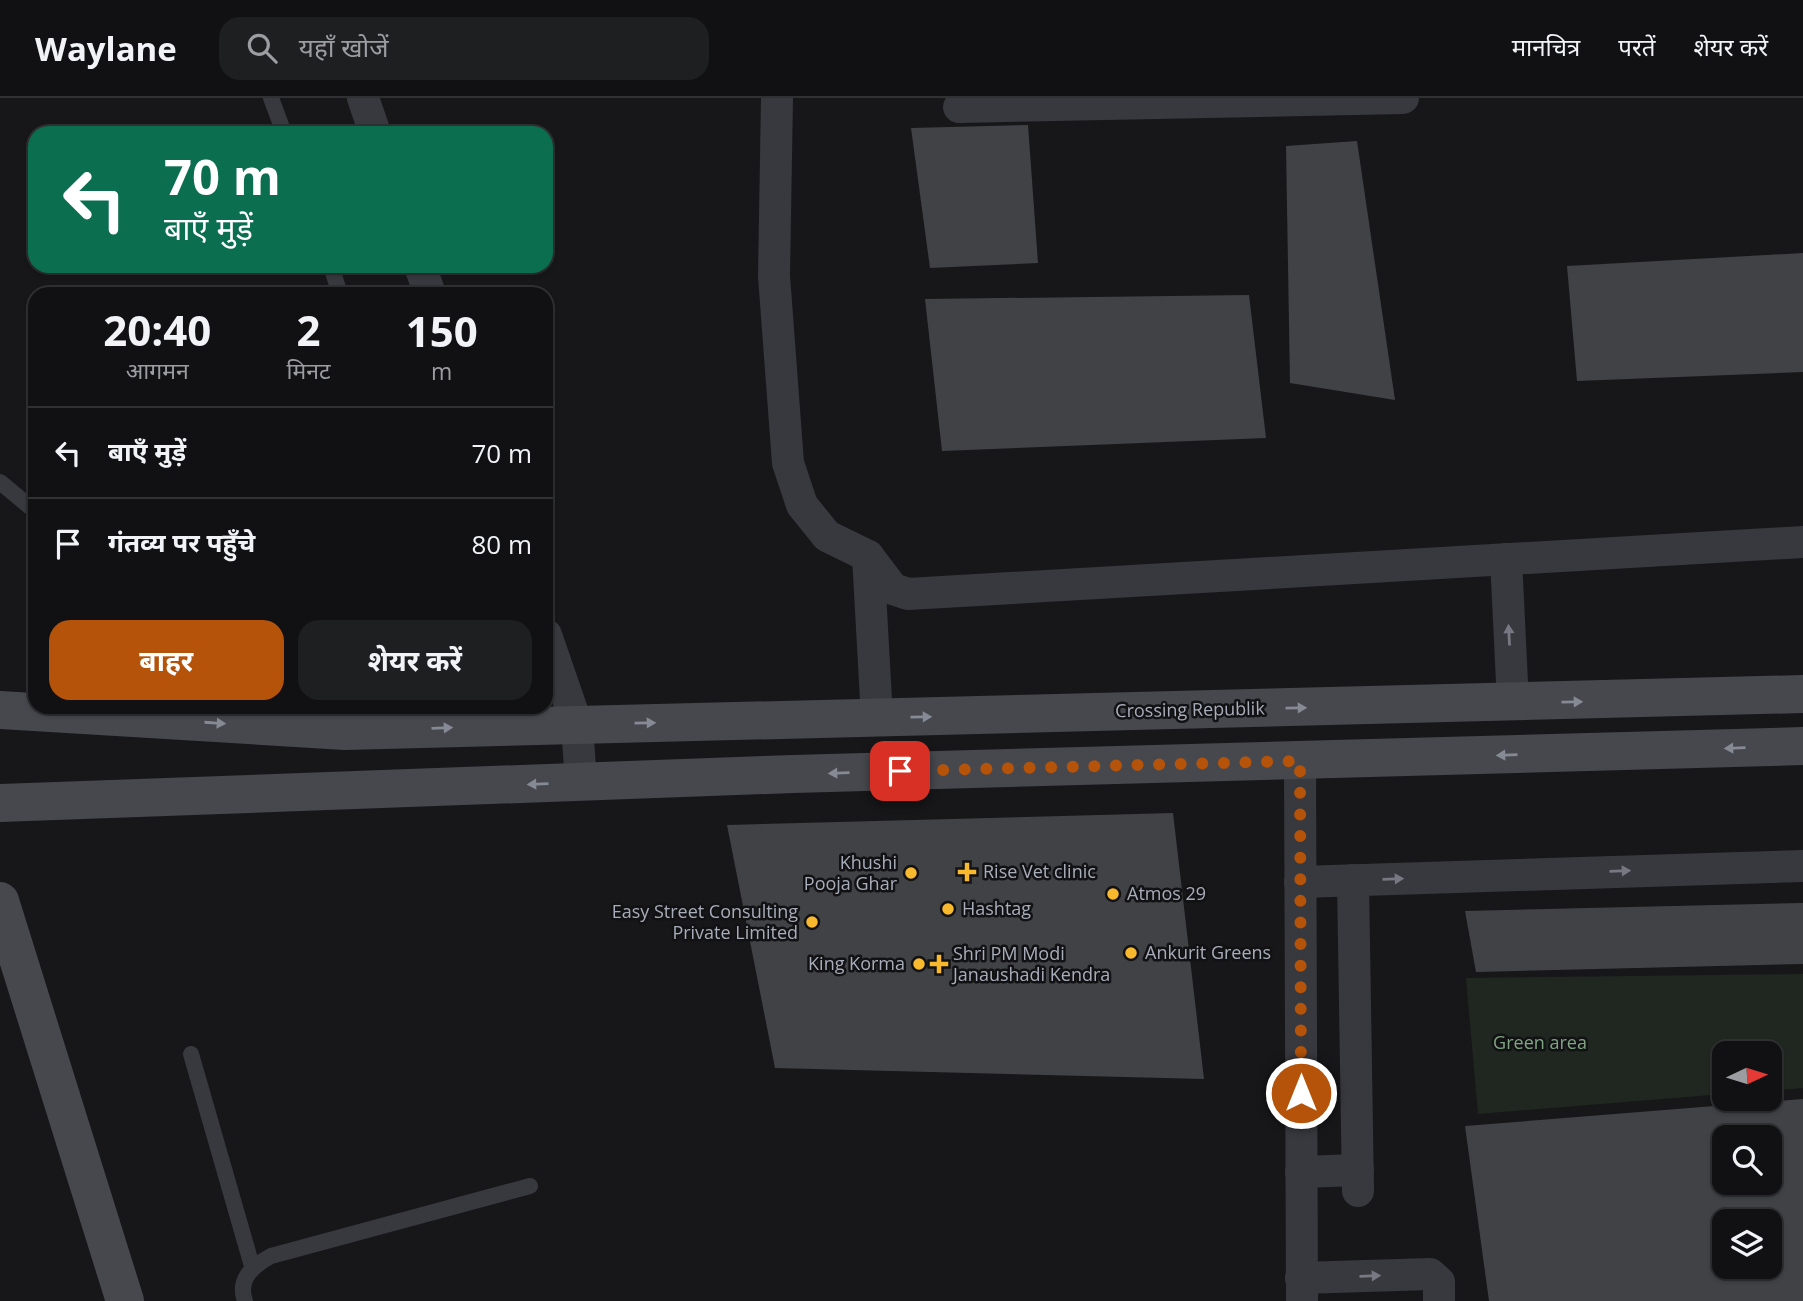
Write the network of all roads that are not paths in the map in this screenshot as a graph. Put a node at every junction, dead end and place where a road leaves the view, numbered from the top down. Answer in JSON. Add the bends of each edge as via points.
{"nodes":[{"id":1,"x":271,"y":98,"type":"edge"},
{"id":2,"x":363,"y":98,"type":"edge"},
{"id":3,"x":777,"y":98,"type":"edge"},
{"id":4,"x":1403,"y":98,"type":"edge"},
{"id":5,"x":958,"y":107,"type":"dead end"},
{"id":6,"x":281,"y":126,"type":"edge"},
{"id":7,"x":373,"y":126,"type":"edge"},
{"id":8,"x":0,"y":482,"type":"edge"},
{"id":9,"x":28,"y":505,"type":"edge"},
{"id":10,"x":1803,"y":542,"type":"edge"},
{"id":11,"x":868,"y":556,"type":"junction"},
{"id":12,"x":1506,"y":559,"type":"junction"},
{"id":13,"x":553,"y":655,"type":"edge"},
{"id":14,"x":1803,"y":694,"type":"edge"},
{"id":15,"x":1513,"y":703,"type":"junction"},
{"id":16,"x":0,"y":710,"type":"edge"},
{"id":17,"x":28,"y":712,"type":"edge"},
{"id":18,"x":66,"y":714,"type":"edge"},
{"id":19,"x":877,"y":718,"type":"junction"},
{"id":20,"x":577,"y":725,"type":"junction"},
{"id":21,"x":1803,"y":746,"type":"edge"},
{"id":22,"x":1300,"y":761,"type":"junction"},
{"id":23,"x":581,"y":782,"type":"junction"},
{"id":24,"x":0,"y":803,"type":"edge"},
{"id":25,"x":1803,"y":866,"type":"edge"},
{"id":26,"x":1353,"y":880,"type":"junction"},
{"id":27,"x":1300,"y":882,"type":"junction"},
{"id":28,"x":0,"y":901,"type":"edge"},
{"id":29,"x":191,"y":1054,"type":"dead end"},
{"id":30,"x":1301,"y":1172,"type":"junction"},
{"id":31,"x":530,"y":1186,"type":"dead end"},
{"id":32,"x":252,"y":1266,"type":"junction"},
{"id":33,"x":1301,"y":1289,"type":"edge"},
{"id":34,"x":125,"y":1301,"type":"edge"},
{"id":35,"x":245,"y":1301,"type":"edge"},
{"id":36,"x":1439,"y":1301,"type":"edge"}],
"edges":[{"from":1,"to":6,"type":"lane"},
{"from":2,"to":7,"type":"street"},
{"from":3,"to":11,"type":"street","via":[[774,276],[789,463],[802,505],[827,536]]},
{"from":4,"to":5,"type":"street"},
{"from":8,"to":9,"type":"lane"},
{"from":10,"to":12,"type":"street"},
{"from":11,"to":12,"type":"street","via":[[893,589],[908,594]]},
{"from":11,"to":19,"type":"street"},
{"from":15,"to":12,"type":"street","one_way":true},
{"from":13,"to":20,"type":"street"},
{"from":15,"to":14,"type":"street","name":"Crossing Republik","one_way":true},
{"from":19,"to":15,"type":"street","name":"Crossing Republik","one_way":true},
{"from":16,"to":17,"type":"street","name":"Crossing Republik","one_way":true},
{"from":18,"to":20,"type":"street","name":"Crossing Republik","one_way":true,"via":[[345,731]]},
{"from":20,"to":19,"type":"street","name":"Crossing Republik","one_way":true},
{"from":20,"to":23,"type":"street"},
{"from":21,"to":22,"type":"street","one_way":true},
{"from":22,"to":23,"type":"street","one_way":true},
{"from":22,"to":27,"type":"street"},
{"from":23,"to":24,"type":"street","one_way":true},
{"from":26,"to":25,"type":"street","one_way":true},
{"from":26,"to":27,"type":"street"},
{"from":26,"to":30,"type":"street","via":[[1358,1181]]},
{"from":27,"to":30,"type":"street"},
{"from":28,"to":34,"type":"street"},
{"from":29,"to":32,"type":"lane"},
{"from":30,"to":33,"type":"street"},
{"from":31,"to":32,"type":"lane","via":[[271,1256]]},
{"from":32,"to":35,"type":"lane","via":[[246,1278]]},
{"from":33,"to":36,"type":"street","one_way":true,"via":[[1430,1274],[1439,1282]]}]}
